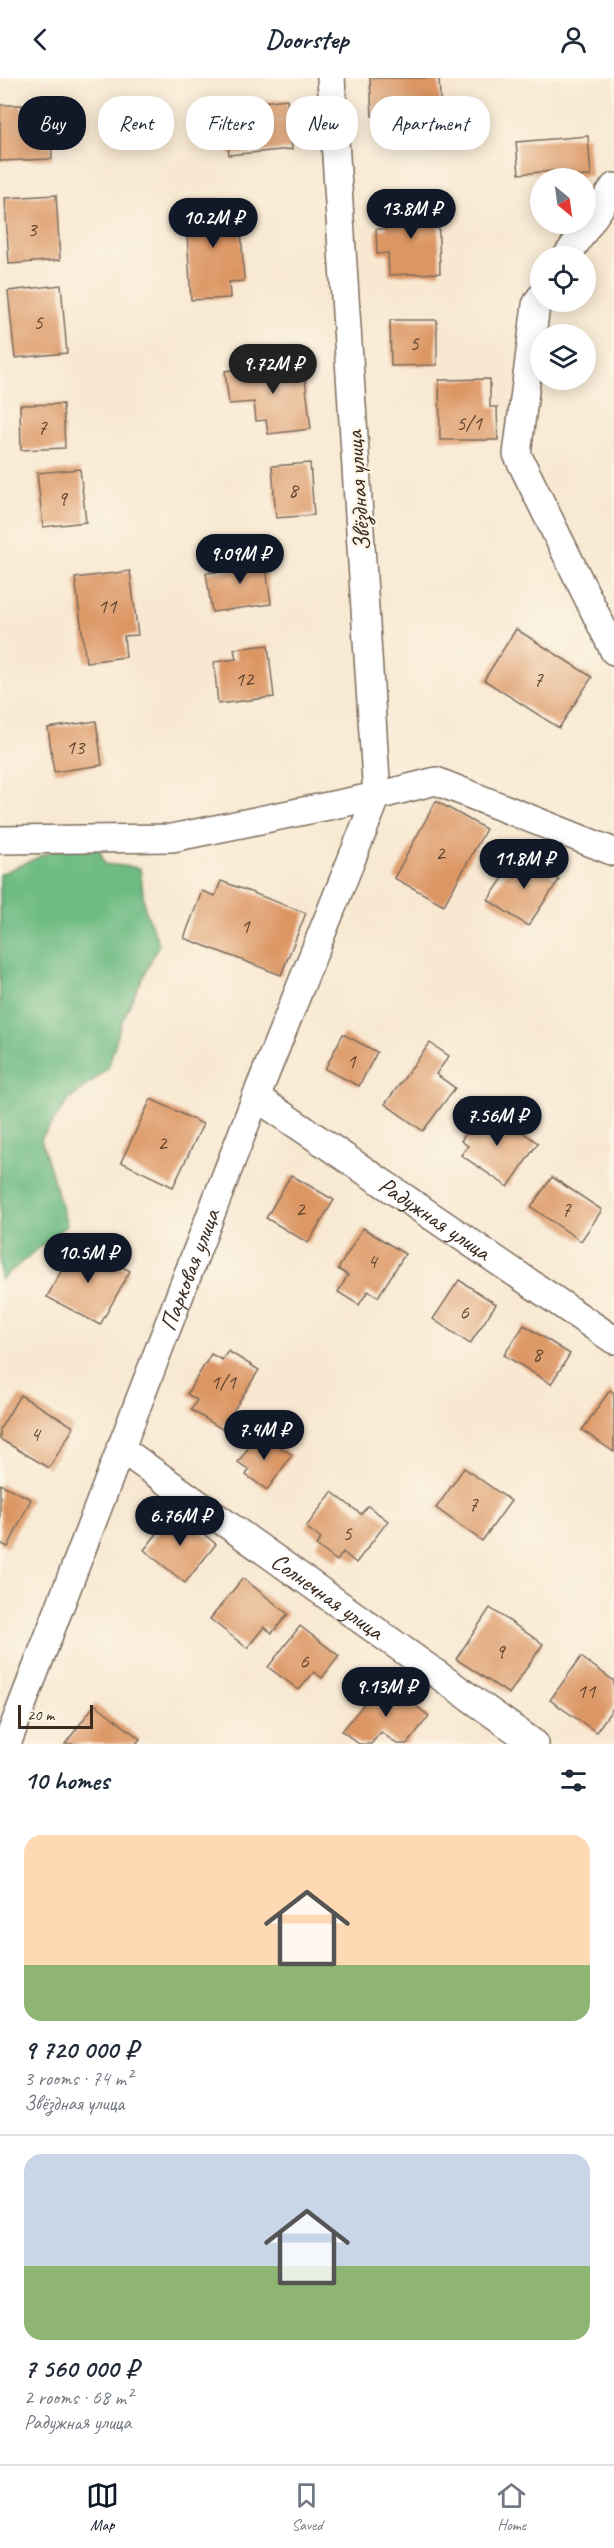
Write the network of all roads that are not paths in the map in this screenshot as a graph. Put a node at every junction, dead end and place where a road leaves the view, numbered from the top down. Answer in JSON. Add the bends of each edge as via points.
{"nodes":[{"id":1,"x":331,"y":78,"type":"edge"},
{"id":2,"x":614,"y":188,"type":"edge"},
{"id":3,"x":574,"y":246,"type":"edge"},
{"id":4,"x":535,"y":312,"type":"edge"},
{"id":5,"x":614,"y":651,"type":"edge"},
{"id":6,"x":377,"y":796,"type":"junction"},
{"id":7,"x":0,"y":840,"type":"edge"},
{"id":8,"x":614,"y":852,"type":"edge"},
{"id":9,"x":256,"y":1097,"type":"junction"},
{"id":10,"x":614,"y":1340,"type":"edge"},
{"id":11,"x":120,"y":1448,"type":"junction"},
{"id":12,"x":7,"y":1744,"type":"edge"},
{"id":13,"x":535,"y":1744,"type":"edge"}],
"edges":[{"from":1,"to":6,"type":"street","name":"Звёздная улица"},
{"from":2,"to":3,"type":"street"},
{"from":4,"to":5,"type":"street","via":[[517,454]]},
{"from":6,"to":7,"type":"street","via":[[171,838]]},
{"from":6,"to":8,"type":"street","via":[[436,781]]},
{"from":6,"to":9,"type":"street","name":"Парковая улица"},
{"from":9,"to":10,"type":"street","name":"Радужная улица"},
{"from":9,"to":11,"type":"street","name":"Парковая улица"},
{"from":11,"to":12,"type":"street","name":"Парковая улица"},
{"from":11,"to":13,"type":"street","name":"Солнечная улица"}]}
